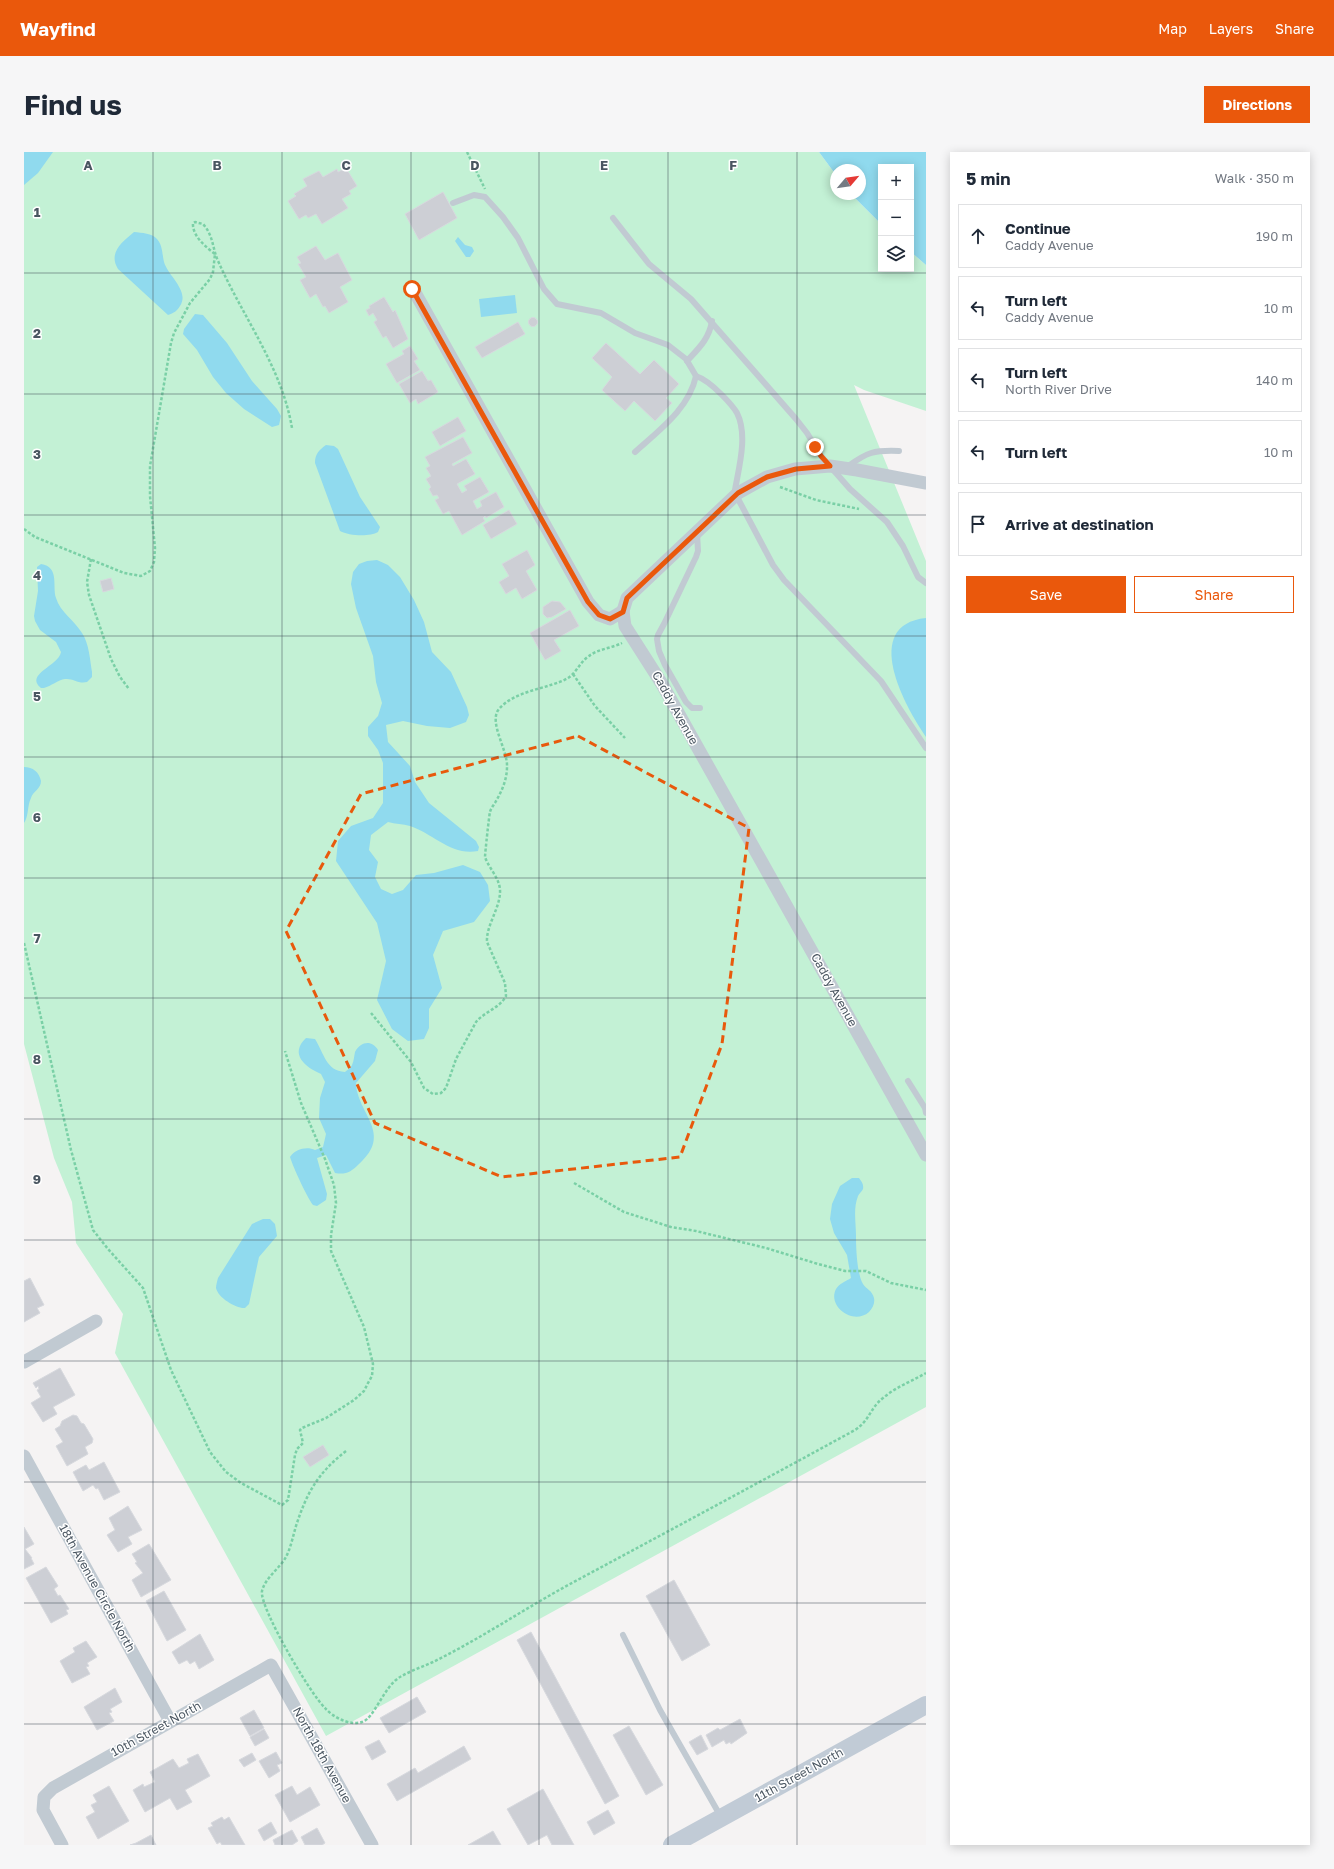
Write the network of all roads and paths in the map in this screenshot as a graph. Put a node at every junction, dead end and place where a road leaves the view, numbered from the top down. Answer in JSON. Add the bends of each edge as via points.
{"nodes":[{"id":1,"x":467,"y":152,"type":"edge"},
{"id":2,"x":490,"y":202,"type":"junction"},
{"id":3,"x":453,"y":203,"type":"dead end"},
{"id":4,"x":613,"y":218,"type":"dead end"},
{"id":5,"x":215,"y":254,"type":"junction"},
{"id":6,"x":412,"y":289,"type":"dead end"},
{"id":7,"x":712,"y":322,"type":"junction"},
{"id":8,"x":687,"y":360,"type":"junction"},
{"id":9,"x":696,"y":376,"type":"junction"},
{"id":10,"x":292,"y":428,"type":"dead end"},
{"id":11,"x":899,"y":451,"type":"dead end"},
{"id":12,"x":635,"y":452,"type":"dead end"},
{"id":13,"x":830,"y":466,"type":"junction"},
{"id":14,"x":846,"y":468,"type":"junction"},
{"id":15,"x":764,"y":479,"type":"junction"},
{"id":16,"x":926,"y":483,"type":"edge"},
{"id":17,"x":736,"y":495,"type":"junction"},
{"id":18,"x":876,"y":512,"type":"junction"},
{"id":19,"x":24,"y":529,"type":"edge"},
{"id":20,"x":697,"y":531,"type":"junction"},
{"id":21,"x":91,"y":559,"type":"junction"},
{"id":22,"x":926,"y":583,"type":"edge"},
{"id":23,"x":623,"y":612,"type":"junction"},
{"id":24,"x":633,"y":637,"type":"junction"},
{"id":25,"x":573,"y":674,"type":"junction"},
{"id":26,"x":129,"y":689,"type":"dead end"},
{"id":27,"x":700,"y":708,"type":"dead end"},
{"id":28,"x":625,"y":738,"type":"dead end"},
{"id":29,"x":926,"y":748,"type":"edge"},
{"id":30,"x":24,"y":943,"type":"edge"},
{"id":31,"x":371,"y":1014,"type":"dead end"},
{"id":32,"x":285,"y":1051,"type":"dead end"},
{"id":33,"x":908,"y":1081,"type":"dead end"},
{"id":34,"x":926,"y":1113,"type":"edge"},
{"id":35,"x":926,"y":1155,"type":"edge"},
{"id":36,"x":574,"y":1183,"type":"dead end"},
{"id":37,"x":926,"y":1290,"type":"edge"},
{"id":38,"x":96,"y":1321,"type":"dead end"},
{"id":39,"x":24,"y":1362,"type":"edge"},
{"id":40,"x":926,"y":1373,"type":"edge"},
{"id":41,"x":346,"y":1451,"type":"dead end"},
{"id":42,"x":24,"y":1456,"type":"edge"},
{"id":43,"x":623,"y":1635,"type":"dead end"},
{"id":44,"x":271,"y":1665,"type":"joint"},
{"id":45,"x":926,"y":1704,"type":"edge"},
{"id":46,"x":170,"y":1721,"type":"junction"},
{"id":47,"x":721,"y":1818,"type":"junction"},
{"id":48,"x":62,"y":1845,"type":"edge"},
{"id":49,"x":372,"y":1845,"type":"edge"},
{"id":50,"x":672,"y":1845,"type":"edge"}],
"edges":[{"from":1,"to":2,"type":"path"},
{"from":2,"to":3,"type":"lane","via":[[474,195]]},
{"from":2,"to":8,"type":"lane","via":[[518,238],[544,289],[557,304],[602,313],[635,333],[668,345]]},
{"from":4,"to":7,"type":"lane","via":[[649,264],[691,299]]},
{"from":5,"to":5,"type":"path","via":[[212,236],[206,227],[200,222],[193,223],[199,239]]},
{"from":5,"to":10,"type":"path","via":[[280,385]]},
{"from":5,"to":21,"type":"path","via":[[210,279],[190,303],[171,343],[150,466],[155,548],[152,567],[146,575],[135,576]]},
{"from":6,"to":23,"type":"street","via":[[588,602],[599,615],[610,619]]},
{"from":7,"to":8,"type":"lane","via":[[706,341]]},
{"from":7,"to":13,"type":"lane","via":[[796,419]]},
{"from":8,"to":9,"type":"lane"},
{"from":9,"to":12,"type":"lane","via":[[683,405]]},
{"from":9,"to":17,"type":"lane","via":[[718,391],[737,412],[742,439]]},
{"from":11,"to":14,"type":"lane","via":[[881,450],[864,454]]},
{"from":13,"to":14,"type":"street"},
{"from":13,"to":15,"type":"street","via":[[796,469]]},
{"from":13,"to":18,"type":"lane"},
{"from":14,"to":16,"type":"street"},
{"from":15,"to":17,"type":"street"},
{"from":15,"to":18,"type":"path","via":[[816,500],[844,508]]},
{"from":17,"to":20,"type":"street"},
{"from":17,"to":29,"type":"lane","via":[[773,565],[784,580],[881,681]]},
{"from":18,"to":22,"type":"lane","via":[[895,532],[918,577]]},
{"from":19,"to":21,"type":"path","via":[[35,537]]},
{"from":20,"to":23,"type":"street","via":[[627,598]]},
{"from":20,"to":27,"type":"lane","via":[[696,557],[657,639],[665,665],[686,702],[692,708]]},
{"from":21,"to":26,"type":"path","via":[[87,582],[89,595],[103,641],[120,677]]},
{"from":23,"to":24,"type":"street","name":"Caddy Avenue","via":[[625,626]]},
{"from":24,"to":25,"type":"path","via":[[590,655]]},
{"from":24,"to":35,"type":"street","name":"Caddy Avenue","via":[[662,684]]},
{"from":25,"to":28,"type":"path","via":[[595,706]]},
{"from":25,"to":31,"type":"path","via":[[566,679],[522,694],[500,708],[495,718],[507,765],[504,784],[490,811],[485,846],[486,858],[500,886],[497,911],[487,936],[490,950],[505,983],[504,1000],[476,1022],[456,1060],[446,1088],[438,1094],[424,1088],[411,1062]]},
{"from":30,"to":32,"type":"path","via":[[71,1150],[93,1230],[143,1288],[171,1370],[210,1452],[226,1472],[282,1506],[288,1500],[297,1449],[303,1442],[300,1430],[335,1413],[354,1400],[364,1391],[373,1371],[370,1345],[364,1327],[331,1251],[334,1185],[301,1103]]},
{"from":33,"to":34,"type":"lane"},
{"from":36,"to":37,"type":"path","via":[[624,1212],[671,1227],[766,1248],[845,1271],[866,1271],[891,1283]]},
{"from":38,"to":39,"type":"street"},
{"from":40,"to":41,"type":"path","via":[[883,1397],[865,1422],[855,1430],[570,1584],[434,1662],[400,1677],[390,1684],[370,1717],[357,1723],[336,1717],[315,1697],[300,1675],[262,1596],[264,1587],[286,1556],[307,1497],[327,1466]]},
{"from":42,"to":46,"type":"street","name":"18th Avenue Circle North"},
{"from":43,"to":47,"type":"lane","via":[[660,1710]]},
{"from":44,"to":46,"type":"street","name":"10th Street North"},
{"from":44,"to":49,"type":"street","name":"North 18th Avenue"},
{"from":45,"to":47,"type":"street","name":"11th Street North"},
{"from":46,"to":48,"type":"street","name":"10th Street North","via":[[53,1788],[44,1797],[43,1810]]},
{"from":47,"to":50,"type":"street","name":"11th Street North"}]}
